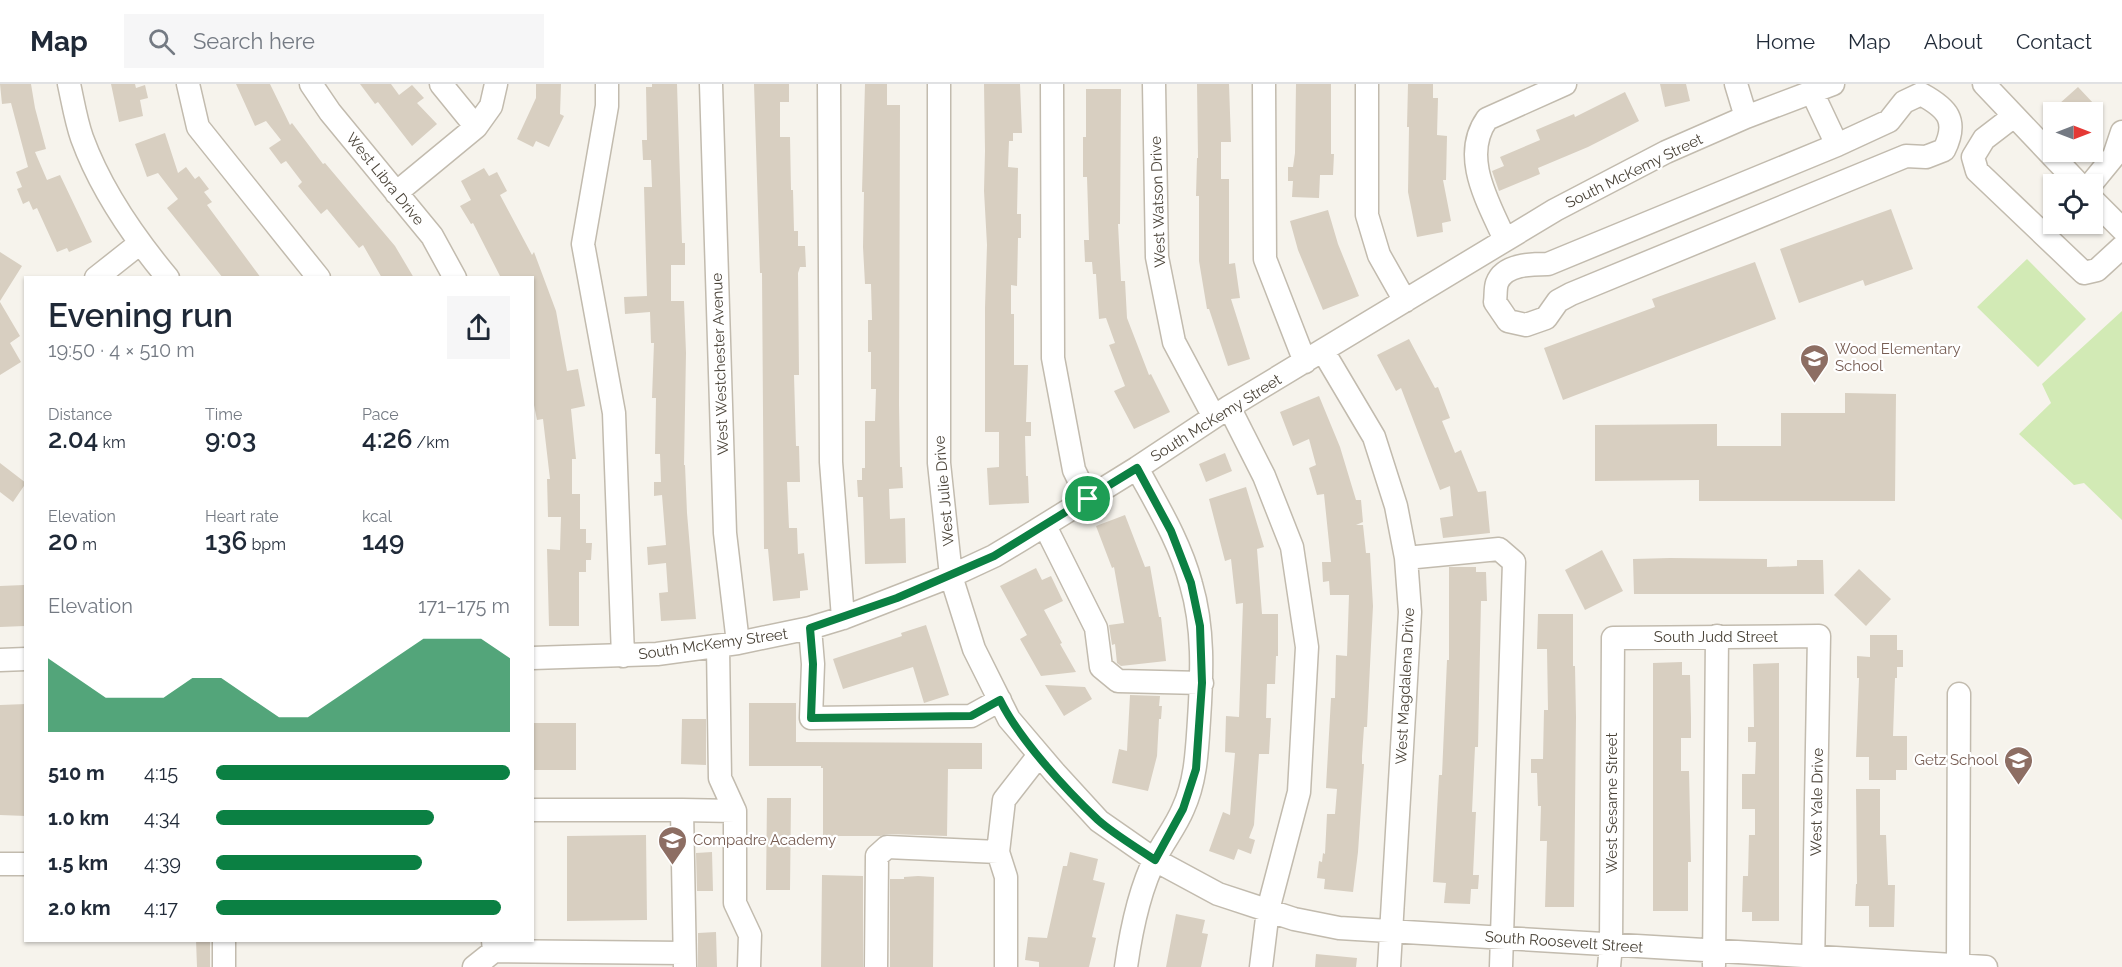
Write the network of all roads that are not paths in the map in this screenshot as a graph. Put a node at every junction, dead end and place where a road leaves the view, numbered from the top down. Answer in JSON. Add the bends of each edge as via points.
{"nodes":[{"id":1,"x":69,"y":84,"type":"edge"},
{"id":2,"x":188,"y":84,"type":"edge"},
{"id":3,"x":311,"y":84,"type":"edge"},
{"id":4,"x":441,"y":84,"type":"edge"},
{"id":5,"x":496,"y":84,"type":"edge"},
{"id":6,"x":607,"y":84,"type":"edge"},
{"id":7,"x":711,"y":84,"type":"edge"},
{"id":8,"x":829,"y":84,"type":"edge"},
{"id":9,"x":939,"y":84,"type":"edge"},
{"id":10,"x":1052,"y":84,"type":"edge"},
{"id":11,"x":1154,"y":84,"type":"edge"},
{"id":12,"x":1264,"y":84,"type":"edge"},
{"id":13,"x":1367,"y":84,"type":"edge"},
{"id":14,"x":1565,"y":84,"type":"edge"},
{"id":15,"x":1736,"y":84,"type":"edge"},
{"id":16,"x":1989,"y":86,"type":"edge"},
{"id":17,"x":1822,"y":88,"type":"edge"},
{"id":18,"x":2013,"y":116,"type":"junction"},
{"id":19,"x":1746,"y":117,"type":"junction"},
{"id":20,"x":476,"y":127,"type":"junction"},
{"id":21,"x":2122,"y":132,"type":"edge"},
{"id":22,"x":1837,"y":145,"type":"junction"},
{"id":23,"x":2069,"y":174,"type":"edge"},
{"id":24,"x":2099,"y":174,"type":"edge"},
{"id":25,"x":396,"y":193,"type":"junction"},
{"id":26,"x":2103,"y":210,"type":"edge"},
{"id":27,"x":2122,"y":229,"type":"edge"},
{"id":28,"x":1505,"y":240,"type":"junction"},
{"id":29,"x":139,"y":244,"type":"junction"},
{"id":30,"x":2122,"y":247,"type":"edge"},
{"id":31,"x":99,"y":276,"type":"edge"},
{"id":32,"x":166,"y":276,"type":"edge"},
{"id":33,"x":317,"y":276,"type":"edge"},
{"id":34,"x":454,"y":276,"type":"edge"},
{"id":35,"x":1405,"y":301,"type":"junction"},
{"id":36,"x":1314,"y":356,"type":"junction"},
{"id":37,"x":1222,"y":412,"type":"junction"},
{"id":38,"x":1137,"y":468,"type":"junction"},
{"id":39,"x":1088,"y":499,"type":"junction"},
{"id":40,"x":1045,"y":525,"type":"junction"},
{"id":41,"x":1406,"y":558,"type":"junction"},
{"id":42,"x":951,"y":576,"type":"junction"},
{"id":43,"x":843,"y":618,"type":"junction"},
{"id":44,"x":810,"y":628,"type":"junction"},
{"id":45,"x":1717,"y":636,"type":"junction"},
{"id":46,"x":1819,"y":636,"type":"joint"},
{"id":47,"x":1613,"y":638,"type":"joint"},
{"id":48,"x":728,"y":645,"type":"junction"},
{"id":49,"x":622,"y":656,"type":"junction"},
{"id":50,"x":534,"y":658,"type":"edge"},
{"id":51,"x":24,"y":659,"type":"edge"},
{"id":52,"x":0,"y":660,"type":"edge"},
{"id":53,"x":1202,"y":683,"type":"junction"},
{"id":54,"x":1959,"y":694,"type":"dead end"},
{"id":55,"x":1000,"y":700,"type":"junction"},
{"id":56,"x":1039,"y":755,"type":"junction"},
{"id":57,"x":534,"y":810,"type":"edge"},
{"id":58,"x":682,"y":810,"type":"junction"},
{"id":59,"x":735,"y":811,"type":"junction"},
{"id":60,"x":998,"y":852,"type":"junction"},
{"id":61,"x":1155,"y":860,"type":"junction"},
{"id":62,"x":0,"y":864,"type":"edge"},
{"id":63,"x":24,"y":864,"type":"edge"},
{"id":64,"x":1268,"y":910,"type":"junction"},
{"id":65,"x":1392,"y":932,"type":"junction"},
{"id":66,"x":1502,"y":938,"type":"junction"},
{"id":67,"x":224,"y":942,"type":"edge"},
{"id":68,"x":1611,"y":945,"type":"junction"},
{"id":69,"x":493,"y":946,"type":"edge"},
{"id":70,"x":1714,"y":959,"type":"edge"},
{"id":71,"x":684,"y":960,"type":"edge"},
{"id":72,"x":1814,"y":962,"type":"edge"},
{"id":73,"x":1958,"y":965,"type":"junction"},
{"id":74,"x":224,"y":967,"type":"edge"},
{"id":75,"x":474,"y":967,"type":"edge"},
{"id":76,"x":749,"y":967,"type":"edge"},
{"id":77,"x":876,"y":967,"type":"edge"},
{"id":78,"x":1006,"y":967,"type":"edge"},
{"id":79,"x":1126,"y":967,"type":"edge"},
{"id":80,"x":1261,"y":967,"type":"edge"},
{"id":81,"x":1389,"y":967,"type":"edge"},
{"id":82,"x":1501,"y":967,"type":"edge"},
{"id":83,"x":1609,"y":967,"type":"edge"},
{"id":84,"x":1986,"y":967,"type":"edge"}],
"edges":[{"from":1,"to":29,"type":"street","via":[[81,136],[102,186]]},
{"from":2,"to":33,"type":"street","via":[[198,127]]},
{"from":3,"to":25,"type":"street","name":"West Libra Drive"},
{"from":4,"to":20,"type":"street"},
{"from":5,"to":20,"type":"street","via":[[491,106]]},
{"from":6,"to":49,"type":"street","via":[[607,106],[583,244],[614,413]]},
{"from":7,"to":48,"type":"street","name":"West Westchester Avenue"},
{"from":8,"to":43,"type":"street","via":[[831,462]]},
{"from":9,"to":42,"type":"street","name":"West Julie Drive","via":[[939,463]]},
{"from":10,"to":39,"type":"street","via":[[1053,358],[1074,470]]},
{"from":11,"to":37,"type":"street","name":"West Watson Drive","via":[[1157,257],[1174,342]]},
{"from":12,"to":36,"type":"street","name":"West Magdalena Drive","via":[[1264,259]]},
{"from":13,"to":35,"type":"street","via":[[1367,215],[1379,255]]},
{"from":14,"to":28,"type":"street","via":[[1487,119],[1479,130],[1475,149],[1478,178]]},
{"from":15,"to":19,"type":"street"},
{"from":16,"to":18,"type":"street"},
{"from":17,"to":19,"type":"street","name":"South McKemy Street"},
{"from":17,"to":22,"type":"street"},
{"from":18,"to":23,"type":"street"},
{"from":18,"to":30,"type":"street","via":[[1984,139],[1973,157],[1977,171],[2084,273],[2097,270]]},
{"from":19,"to":28,"type":"street","name":"South McKemy Street","via":[[1666,152]]},
{"from":20,"to":25,"type":"street"},
{"from":21,"to":24,"type":"street","via":[[2114,156]]},
{"from":22,"to":22,"type":"street","via":[[1548,264],[1510,269],[1498,281],[1495,302],[1508,321],[1526,325],[1546,318],[1557,301],[1572,294],[1906,156],[1926,157],[1944,150],[1952,135],[1940,104],[1921,94],[1904,102],[1889,121]]},
{"from":25,"to":34,"type":"street","name":"West Libra Drive","via":[[432,237]]},
{"from":26,"to":27,"type":"street"},
{"from":28,"to":35,"type":"street","name":"South McKemy Street"},
{"from":29,"to":31,"type":"street"},
{"from":29,"to":32,"type":"street"},
{"from":35,"to":36,"type":"street","name":"South McKemy Street"},
{"from":36,"to":37,"type":"street","name":"South McKemy Street"},
{"from":36,"to":41,"type":"street","name":"West Magdalena Drive","via":[[1374,437],[1396,506]]},
{"from":37,"to":38,"type":"street","name":"South McKemy Street"},
{"from":37,"to":64,"type":"street","name":"West Watson Drive","via":[[1264,476],[1292,547],[1307,647],[1299,792]]},
{"from":38,"to":39,"type":"street","name":"South McKemy Street"},
{"from":38,"to":53,"type":"street","via":[[1171,531],[1191,583],[1200,626]]},
{"from":39,"to":40,"type":"street","name":"South McKemy Street"},
{"from":40,"to":42,"type":"street","name":"South McKemy Street"},
{"from":40,"to":53,"type":"street","via":[[1096,628],[1101,667],[1118,681]]},
{"from":41,"to":65,"type":"street","name":"West Magdalena Drive","via":[[1410,612]]},
{"from":41,"to":66,"type":"street","via":[[1499,549],[1514,562]]},
{"from":42,"to":43,"type":"street","name":"South McKemy Street"},
{"from":42,"to":55,"type":"street","name":"West Julie Drive","via":[[974,649]]},
{"from":43,"to":44,"type":"street","name":"South McKemy Street"},
{"from":44,"to":48,"type":"street","name":"South McKemy Street"},
{"from":44,"to":55,"type":"street","via":[[811,718],[971,716]]},
{"from":45,"to":46,"type":"street","name":"South Judd Street"},
{"from":45,"to":47,"type":"street","name":"South Judd Street"},
{"from":45,"to":70,"type":"street"},
{"from":46,"to":72,"type":"street","name":"West Yale Drive"},
{"from":47,"to":68,"type":"street","name":"West Sesame Street"},
{"from":48,"to":49,"type":"street","name":"South McKemy Street"},
{"from":48,"to":59,"type":"street","name":"West Westchester Avenue","via":[[720,778]]},
{"from":49,"to":50,"type":"street","name":"South McKemy Street"},
{"from":51,"to":52,"type":"street"},
{"from":53,"to":61,"type":"street","via":[[1196,769],[1183,809]]},
{"from":54,"to":73,"type":"street"},
{"from":55,"to":56,"type":"street","name":"West Julie Drive","via":[[1009,719]]},
{"from":56,"to":60,"type":"street","via":[[1004,800]]},
{"from":56,"to":61,"type":"street","name":"West Julie Drive","via":[[1099,821]]},
{"from":57,"to":58,"type":"street"},
{"from":58,"to":59,"type":"street"},
{"from":58,"to":71,"type":"street"},
{"from":59,"to":76,"type":"street","via":[[735,903],[750,935]]},
{"from":60,"to":77,"type":"street","via":[[887,847],[877,856]]},
{"from":60,"to":78,"type":"street","via":[[1006,877]]},
{"from":61,"to":64,"type":"street","name":"South Roosevelt Street","via":[[1218,894]]},
{"from":61,"to":79,"type":"street","via":[[1134,921]]},
{"from":62,"to":63,"type":"street"},
{"from":64,"to":65,"type":"street","name":"South Roosevelt Street","via":[[1339,928]]},
{"from":64,"to":80,"type":"street","name":"West Watson Drive"},
{"from":65,"to":66,"type":"street","name":"South Roosevelt Street"},
{"from":65,"to":81,"type":"street","name":"West Magdalena Drive"},
{"from":66,"to":68,"type":"street","name":"South Roosevelt Street"},
{"from":66,"to":82,"type":"street"},
{"from":67,"to":74,"type":"street"},
{"from":68,"to":70,"type":"street","name":"South Roosevelt Street"},
{"from":68,"to":83,"type":"street","name":"West Sesame Street"},
{"from":69,"to":71,"type":"street"},
{"from":69,"to":75,"type":"street"},
{"from":70,"to":72,"type":"street","name":"South Roosevelt Street"},
{"from":72,"to":73,"type":"street","name":"South Roosevelt Street"},
{"from":73,"to":84,"type":"street","name":"South Roosevelt Street"}]}
